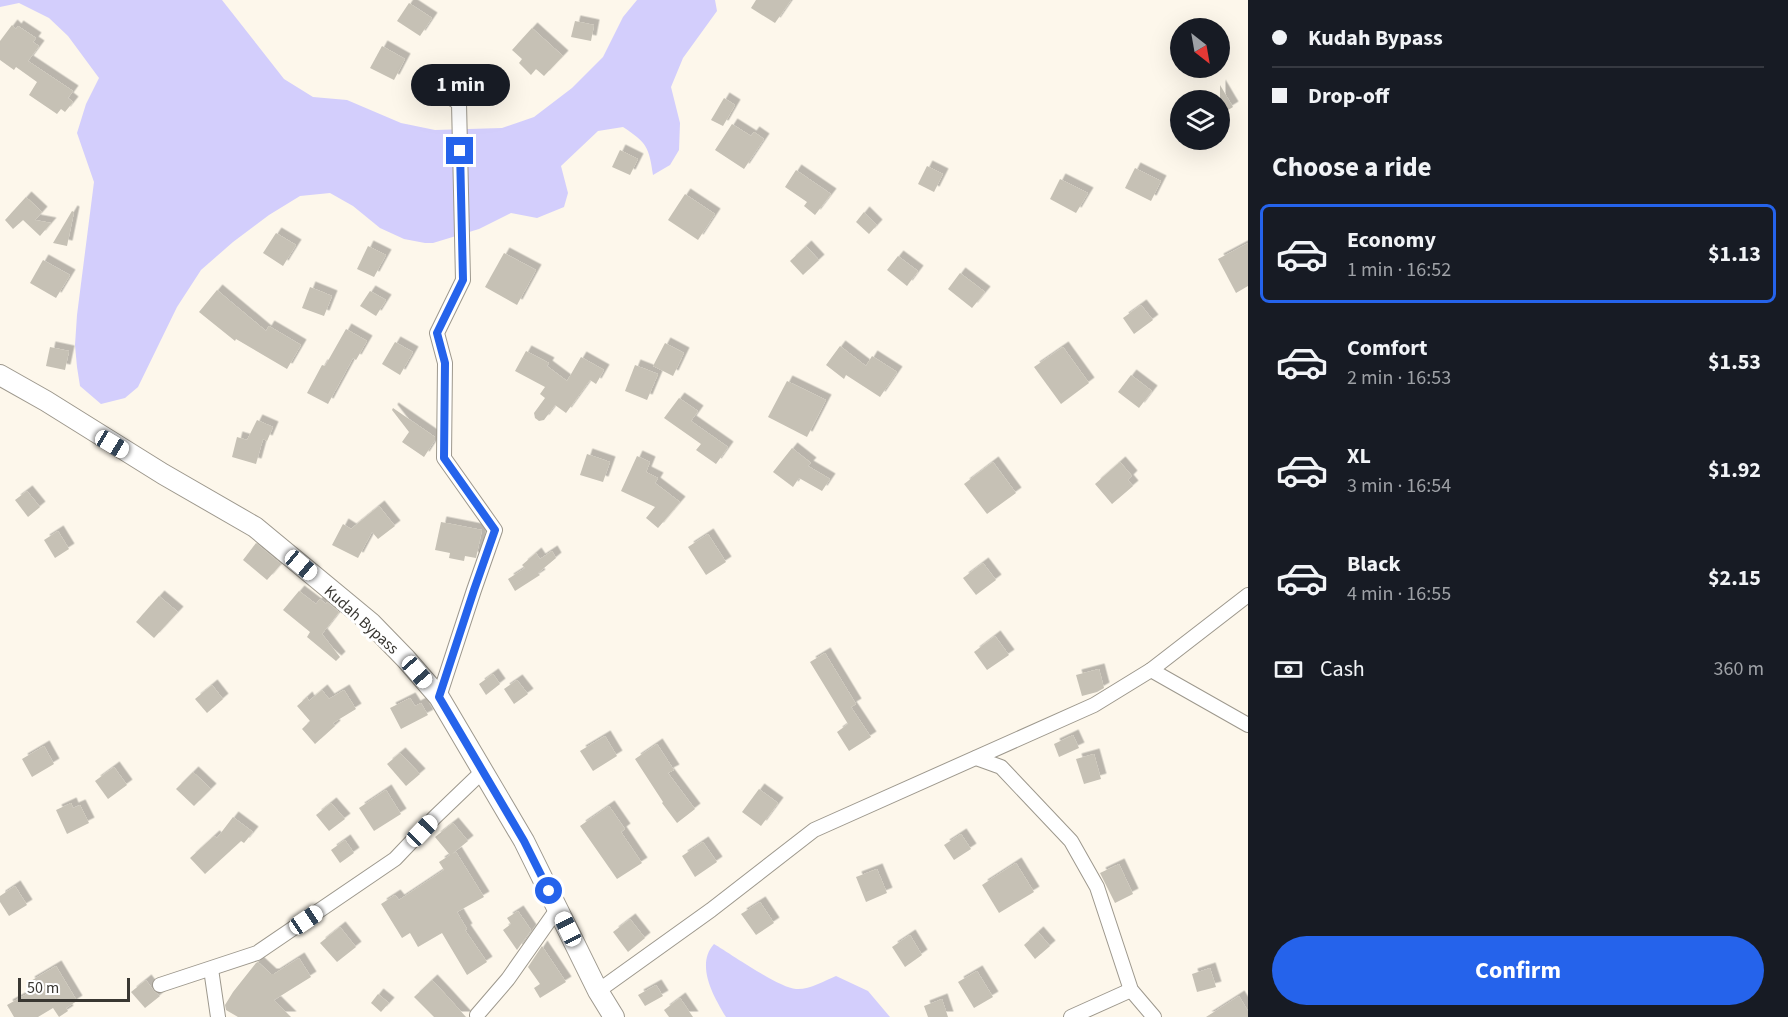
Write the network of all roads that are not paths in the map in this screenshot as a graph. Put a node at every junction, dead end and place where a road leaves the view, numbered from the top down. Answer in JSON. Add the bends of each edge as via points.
{"nodes":[{"id":1,"x":421,"y":79,"type":"dead end"},
{"id":2,"x":0,"y":375,"type":"edge"},
{"id":3,"x":1248,"y":595,"type":"edge"},
{"id":4,"x":1151,"y":670,"type":"junction"},
{"id":5,"x":439,"y":697,"type":"junction"},
{"id":6,"x":1248,"y":725,"type":"edge"},
{"id":7,"x":976,"y":758,"type":"junction"},
{"id":8,"x":483,"y":771,"type":"junction"},
{"id":9,"x":558,"y":908,"type":"junction"},
{"id":10,"x":211,"y":969,"type":"junction"},
{"id":11,"x":160,"y":985,"type":"dead end"},
{"id":12,"x":1131,"y":990,"type":"junction"},
{"id":13,"x":598,"y":991,"type":"junction"},
{"id":14,"x":477,"y":1016,"type":"dead end"},
{"id":15,"x":218,"y":1017,"type":"edge"},
{"id":16,"x":614,"y":1017,"type":"edge"},
{"id":17,"x":1071,"y":1017,"type":"edge"},
{"id":18,"x":1154,"y":1017,"type":"edge"}],
"edges":[{"from":1,"to":5,"type":"street","via":[[459,103],[463,280],[437,333],[445,363],[444,458],[495,530]]},
{"from":2,"to":5,"type":"street","name":"Kudah Bypass","via":[[255,527],[371,623]]},
{"from":3,"to":4,"type":"street"},
{"from":4,"to":6,"type":"street"},
{"from":4,"to":7,"type":"street","via":[[1094,705]]},
{"from":5,"to":8,"type":"street","name":"Kudah Bypass"},
{"from":7,"to":12,"type":"street","via":[[1001,767],[1071,842],[1097,887]]},
{"from":7,"to":13,"type":"street","via":[[814,831]]},
{"from":8,"to":9,"type":"street","name":"Kudah Bypass"},
{"from":8,"to":10,"type":"street","via":[[395,859],[257,953]]},
{"from":9,"to":13,"type":"street","name":"Kudah Bypass"},
{"from":9,"to":14,"type":"street"},
{"from":10,"to":11,"type":"street"},
{"from":10,"to":15,"type":"street"},
{"from":12,"to":17,"type":"street"},
{"from":12,"to":18,"type":"street"},
{"from":13,"to":16,"type":"street","name":"Kudah Bypass"}]}
